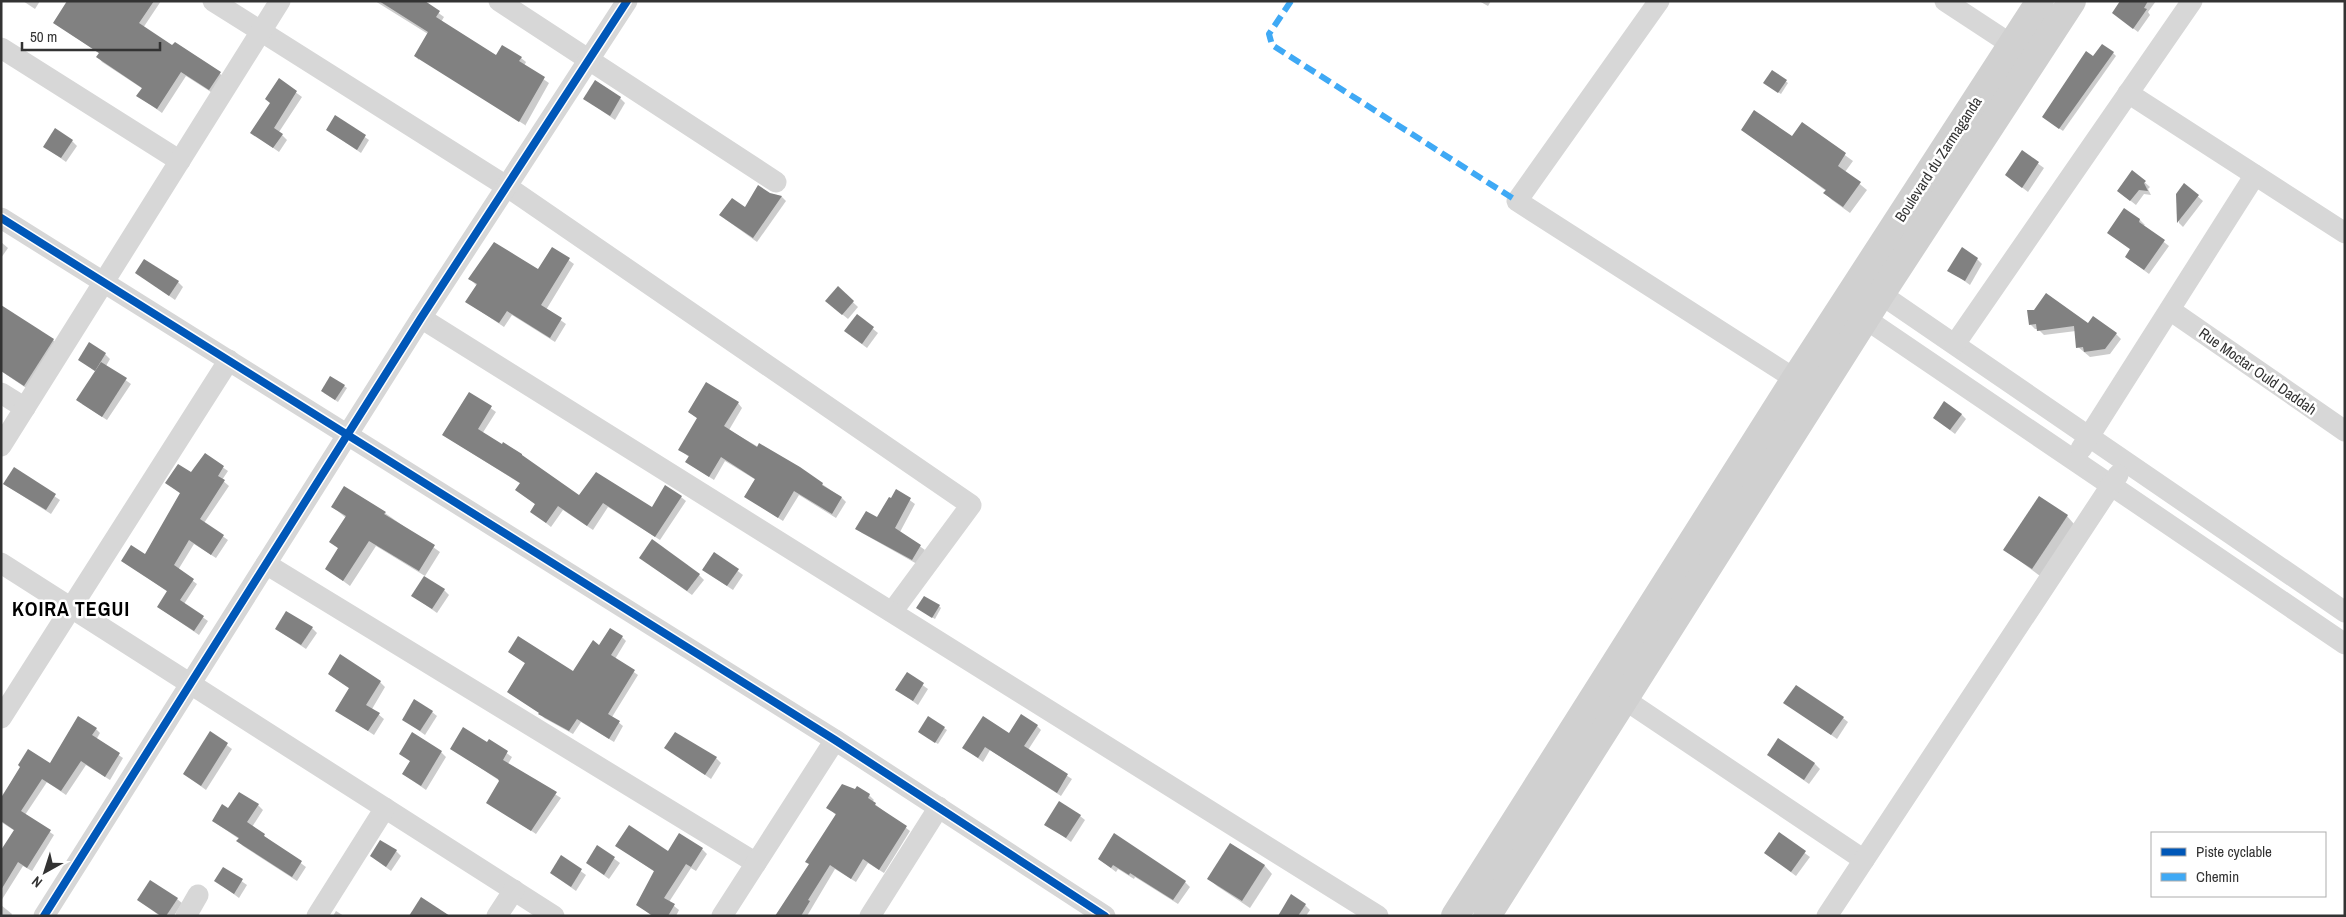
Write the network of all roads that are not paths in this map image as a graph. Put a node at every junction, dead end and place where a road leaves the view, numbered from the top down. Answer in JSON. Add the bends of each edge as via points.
{"nodes":[{"id":1,"x":213,"y":1,"type":"edge"},
{"id":2,"x":280,"y":1,"type":"edge"},
{"id":3,"x":499,"y":1,"type":"edge"},
{"id":4,"x":627,"y":1,"type":"edge"},
{"id":5,"x":1660,"y":1,"type":"edge"},
{"id":6,"x":1945,"y":1,"type":"edge"},
{"id":7,"x":2040,"y":1,"type":"edge"},
{"id":8,"x":2072,"y":1,"type":"edge"},
{"id":9,"x":2192,"y":1,"type":"edge"},
{"id":10,"x":261,"y":32,"type":"junction"},
{"id":11,"x":2012,"y":45,"type":"junction"},
{"id":12,"x":1,"y":48,"type":"edge"},
{"id":13,"x":589,"y":58,"type":"junction"},
{"id":14,"x":2128,"y":93,"type":"junction"},
{"id":15,"x":180,"y":161,"type":"junction"},
{"id":16,"x":2254,"y":175,"type":"junction"},
{"id":17,"x":776,"y":182,"type":"dead end"},
{"id":18,"x":506,"y":186,"type":"junction"},
{"id":19,"x":1,"y":218,"type":"edge"},
{"id":20,"x":2345,"y":233,"type":"edge"},
{"id":21,"x":104,"y":282,"type":"junction"},
{"id":22,"x":1870,"y":287,"type":"junction"},
{"id":23,"x":2170,"y":310,"type":"junction"},
{"id":24,"x":1848,"y":313,"type":"junction"},
{"id":25,"x":421,"y":318,"type":"junction"},
{"id":26,"x":1955,"y":344,"type":"junction"},
{"id":27,"x":228,"y":360,"type":"junction"},
{"id":28,"x":1795,"y":379,"type":"junction"},
{"id":29,"x":1,"y":393,"type":"edge"},
{"id":30,"x":25,"y":408,"type":"junction"},
{"id":31,"x":2345,"y":431,"type":"edge"},
{"id":32,"x":348,"y":434,"type":"junction"},
{"id":33,"x":2088,"y":436,"type":"junction"},
{"id":34,"x":1,"y":446,"type":"edge"},
{"id":35,"x":2074,"y":460,"type":"junction"},
{"id":36,"x":2126,"y":462,"type":"junction"},
{"id":37,"x":2111,"y":486,"type":"junction"},
{"id":38,"x":1,"y":563,"type":"edge"},
{"id":39,"x":266,"y":564,"type":"junction"},
{"id":40,"x":71,"y":608,"type":"junction"},
{"id":41,"x":892,"y":612,"type":"junction"},
{"id":42,"x":2345,"y":612,"type":"edge"},
{"id":43,"x":2345,"y":644,"type":"edge"},
{"id":44,"x":190,"y":684,"type":"junction"},
{"id":45,"x":1601,"y":684,"type":"junction"},
{"id":46,"x":1624,"y":700,"type":"junction"},
{"id":47,"x":1,"y":718,"type":"edge"},
{"id":48,"x":835,"y":740,"type":"junction"},
{"id":49,"x":939,"y":807,"type":"junction"},
{"id":50,"x":385,"y":808,"type":"junction"},
{"id":51,"x":1864,"y":860,"type":"junction"},
{"id":52,"x":756,"y":863,"type":"junction"},
{"id":53,"x":1479,"y":878,"type":"junction"},
{"id":54,"x":514,"y":890,"type":"junction"},
{"id":55,"x":1503,"y":891,"type":"junction"},
{"id":56,"x":198,"y":895,"type":"dead end"},
{"id":57,"x":44,"y":916,"type":"edge"},
{"id":58,"x":186,"y":916,"type":"edge"},
{"id":59,"x":317,"y":916,"type":"edge"},
{"id":60,"x":497,"y":916,"type":"edge"},
{"id":61,"x":554,"y":916,"type":"edge"},
{"id":62,"x":722,"y":916,"type":"edge"},
{"id":63,"x":870,"y":916,"type":"edge"},
{"id":64,"x":1105,"y":916,"type":"edge"},
{"id":65,"x":1378,"y":916,"type":"edge"},
{"id":66,"x":1455,"y":916,"type":"edge"},
{"id":67,"x":1487,"y":916,"type":"edge"},
{"id":68,"x":1828,"y":916,"type":"edge"}],
"edges":[{"from":1,"to":10,"type":"street"},
{"from":2,"to":10,"type":"street"},
{"from":3,"to":13,"type":"street"},
{"from":4,"to":13,"type":"street"},
{"from":5,"to":28,"type":"street","via":[[1517,200]]},
{"from":6,"to":11,"type":"street"},
{"from":7,"to":11,"type":"main road","name":"Boulevard du Zarmaganda"},
{"from":8,"to":22,"type":"main road","name":"Boulevard du Zarmaganda"},
{"from":9,"to":14,"type":"street"},
{"from":10,"to":15,"type":"street"},
{"from":10,"to":18,"type":"street"},
{"from":11,"to":22,"type":"main road","name":"Boulevard du Zarmaganda"},
{"from":12,"to":15,"type":"street"},
{"from":13,"to":17,"type":"street"},
{"from":13,"to":18,"type":"street"},
{"from":14,"to":16,"type":"street"},
{"from":14,"to":26,"type":"street"},
{"from":15,"to":21,"type":"street"},
{"from":16,"to":20,"type":"street"},
{"from":16,"to":23,"type":"street"},
{"from":18,"to":25,"type":"street"},
{"from":18,"to":41,"type":"street","via":[[971,505]]},
{"from":19,"to":21,"type":"street"},
{"from":21,"to":27,"type":"street"},
{"from":21,"to":30,"type":"street"},
{"from":22,"to":24,"type":"main road"},
{"from":22,"to":26,"type":"street"},
{"from":23,"to":31,"type":"street","name":"Rue Moctar Ould Daddah"},
{"from":23,"to":33,"type":"street"},
{"from":24,"to":28,"type":"main road"},
{"from":24,"to":35,"type":"street"},
{"from":24,"to":46,"type":"main road"},
{"from":25,"to":32,"type":"street"},
{"from":25,"to":41,"type":"street"},
{"from":26,"to":33,"type":"street"},
{"from":27,"to":32,"type":"street"},
{"from":27,"to":40,"type":"street"},
{"from":28,"to":45,"type":"main road"},
{"from":29,"to":30,"type":"street"},
{"from":30,"to":34,"type":"street"},
{"from":32,"to":39,"type":"street"},
{"from":32,"to":48,"type":"street"},
{"from":33,"to":35,"type":"street"},
{"from":33,"to":36,"type":"street"},
{"from":35,"to":37,"type":"street"},
{"from":36,"to":37,"type":"street"},
{"from":36,"to":42,"type":"street"},
{"from":37,"to":43,"type":"street"},
{"from":37,"to":51,"type":"street"},
{"from":38,"to":40,"type":"street"},
{"from":39,"to":44,"type":"street"},
{"from":39,"to":52,"type":"street"},
{"from":40,"to":44,"type":"street"},
{"from":40,"to":47,"type":"street"},
{"from":41,"to":65,"type":"street"},
{"from":44,"to":50,"type":"street"},
{"from":44,"to":57,"type":"street"},
{"from":45,"to":46,"type":"street"},
{"from":45,"to":53,"type":"main road"},
{"from":46,"to":51,"type":"street"},
{"from":46,"to":55,"type":"main road"},
{"from":48,"to":49,"type":"street"},
{"from":48,"to":52,"type":"street"},
{"from":49,"to":63,"type":"street"},
{"from":49,"to":64,"type":"street"},
{"from":50,"to":54,"type":"street"},
{"from":50,"to":59,"type":"street"},
{"from":51,"to":68,"type":"street"},
{"from":52,"to":62,"type":"street"},
{"from":53,"to":55,"type":"main road"},
{"from":53,"to":66,"type":"main road"},
{"from":54,"to":60,"type":"street"},
{"from":54,"to":61,"type":"street"},
{"from":55,"to":67,"type":"main road"},
{"from":56,"to":58,"type":"street"}]}
